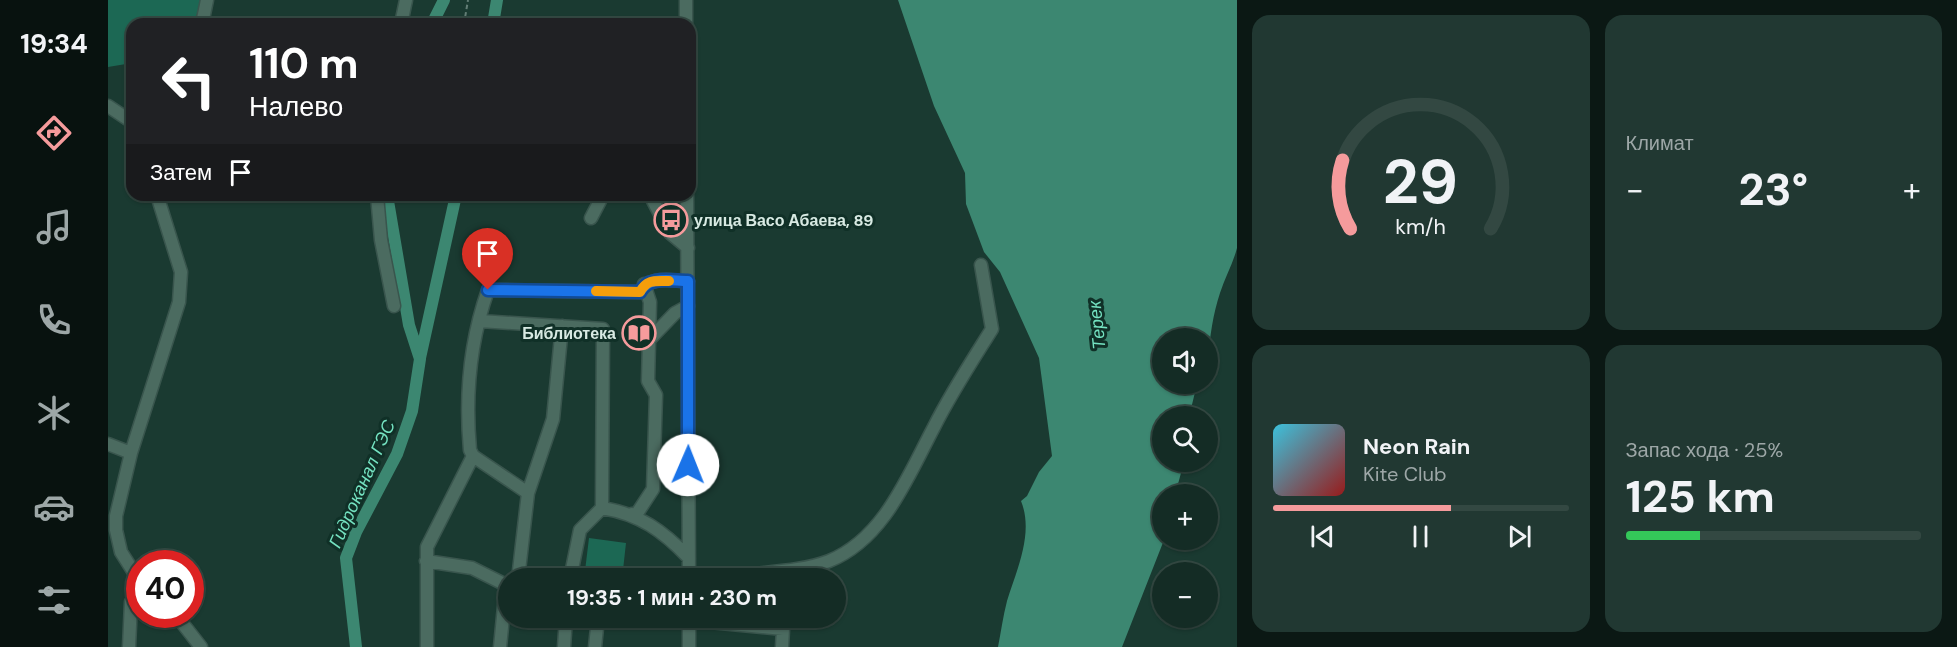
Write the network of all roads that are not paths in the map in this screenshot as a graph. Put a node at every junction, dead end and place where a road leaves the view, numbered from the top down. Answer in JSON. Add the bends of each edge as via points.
{"nodes":[{"id":1,"x":207,"y":0,"type":"edge"},
{"id":2,"x":406,"y":0,"type":"edge"},
{"id":3,"x":686,"y":0,"type":"edge"},
{"id":4,"x":203,"y":18,"type":"edge"},
{"id":5,"x":402,"y":18,"type":"edge"},
{"id":6,"x":686,"y":18,"type":"edge"},
{"id":7,"x":108,"y":106,"type":"edge"},
{"id":8,"x":126,"y":118,"type":"edge"},
{"id":9,"x":158,"y":201,"type":"edge"},
{"id":10,"x":378,"y":201,"type":"edge"},
{"id":11,"x":600,"y":201,"type":"edge"},
{"id":12,"x":653,"y":201,"type":"edge"},
{"id":13,"x":687,"y":201,"type":"edge"},
{"id":14,"x":591,"y":218,"type":"dead end"},
{"id":15,"x":688,"y":248,"type":"junction"},
{"id":16,"x":981,"y":265,"type":"dead end"},
{"id":17,"x":688,"y":281,"type":"junction"},
{"id":18,"x":645,"y":284,"type":"junction"},
{"id":19,"x":394,"y":306,"type":"dead end"},
{"id":20,"x":688,"y":306,"type":"junction"},
{"id":21,"x":480,"y":321,"type":"junction"},
{"id":22,"x":561,"y":326,"type":"junction"},
{"id":23,"x":649,"y":340,"type":"junction"},
{"id":24,"x":108,"y":444,"type":"edge"},
{"id":25,"x":131,"y":453,"type":"junction"},
{"id":26,"x":473,"y":456,"type":"junction"},
{"id":27,"x":528,"y":493,"type":"junction"},
{"id":28,"x":602,"y":508,"type":"junction"},
{"id":29,"x":632,"y":514,"type":"junction"},
{"id":30,"x":689,"y":558,"type":"junction"},
{"id":31,"x":126,"y":561,"type":"edge"},
{"id":32,"x":426,"y":561,"type":"junction"},
{"id":33,"x":519,"y":568,"type":"edge"},
{"id":34,"x":572,"y":568,"type":"edge"},
{"id":35,"x":689,"y":568,"type":"edge"},
{"id":36,"x":789,"y":568,"type":"edge"},
{"id":37,"x":498,"y":581,"type":"edge"},
{"id":38,"x":130,"y":628,"type":"edge"},
{"id":39,"x":186,"y":628,"type":"edge"},
{"id":40,"x":502,"y":628,"type":"edge"},
{"id":41,"x":565,"y":628,"type":"edge"},
{"id":42,"x":597,"y":628,"type":"edge"},
{"id":43,"x":689,"y":628,"type":"edge"},
{"id":44,"x":774,"y":628,"type":"edge"},
{"id":45,"x":129,"y":647,"type":"edge"},
{"id":46,"x":201,"y":647,"type":"edge"},
{"id":47,"x":427,"y":647,"type":"edge"},
{"id":48,"x":500,"y":647,"type":"edge"},
{"id":49,"x":564,"y":647,"type":"edge"},
{"id":50,"x":595,"y":647,"type":"edge"},
{"id":51,"x":689,"y":647,"type":"edge"},
{"id":52,"x":782,"y":647,"type":"edge"}],
"edges":[{"from":1,"to":4,"type":"street"},
{"from":2,"to":5,"type":"street"},
{"from":3,"to":6,"type":"street"},
{"from":7,"to":8,"type":"street"},
{"from":9,"to":25,"type":"street","via":[[181,272],[178,302]]},
{"from":10,"to":19,"type":"street"},
{"from":11,"to":14,"type":"street"},
{"from":12,"to":15,"type":"street","via":[[663,223]]},
{"from":13,"to":15,"type":"street"},
{"from":15,"to":17,"type":"street"},
{"from":16,"to":36,"type":"street","via":[[992,329],[878,524],[860,543],[826,562]]},
{"from":17,"to":18,"type":"street"},
{"from":17,"to":20,"type":"street"},
{"from":18,"to":21,"type":"street","via":[[640,292],[488,290]]},
{"from":18,"to":23,"type":"street","via":[[650,302]]},
{"from":20,"to":23,"type":"street","via":[[675,313]]},
{"from":20,"to":30,"type":"street"},
{"from":21,"to":22,"type":"street"},
{"from":21,"to":26,"type":"street","via":[[470,363],[468,433]]},
{"from":22,"to":27,"type":"street","via":[[553,419]]},
{"from":22,"to":28,"type":"street","via":[[603,329]]},
{"from":23,"to":29,"type":"street","via":[[648,381],[656,395],[653,489],[636,515]]},
{"from":24,"to":25,"type":"street"},
{"from":25,"to":31,"type":"street","via":[[116,530]]},
{"from":26,"to":27,"type":"street"},
{"from":26,"to":32,"type":"street","via":[[431,534]]},
{"from":27,"to":33,"type":"street"},
{"from":28,"to":29,"type":"street"},
{"from":28,"to":34,"type":"street","via":[[580,530]]},
{"from":29,"to":30,"type":"street","via":[[665,534]]},
{"from":30,"to":35,"type":"street"},
{"from":32,"to":37,"type":"street","via":[[472,568]]},
{"from":32,"to":47,"type":"street"},
{"from":38,"to":45,"type":"street"},
{"from":39,"to":46,"type":"street"},
{"from":40,"to":48,"type":"street"},
{"from":41,"to":49,"type":"street"},
{"from":42,"to":50,"type":"street"},
{"from":43,"to":51,"type":"street"},
{"from":44,"to":52,"type":"street","via":[[783,629]]}]}
